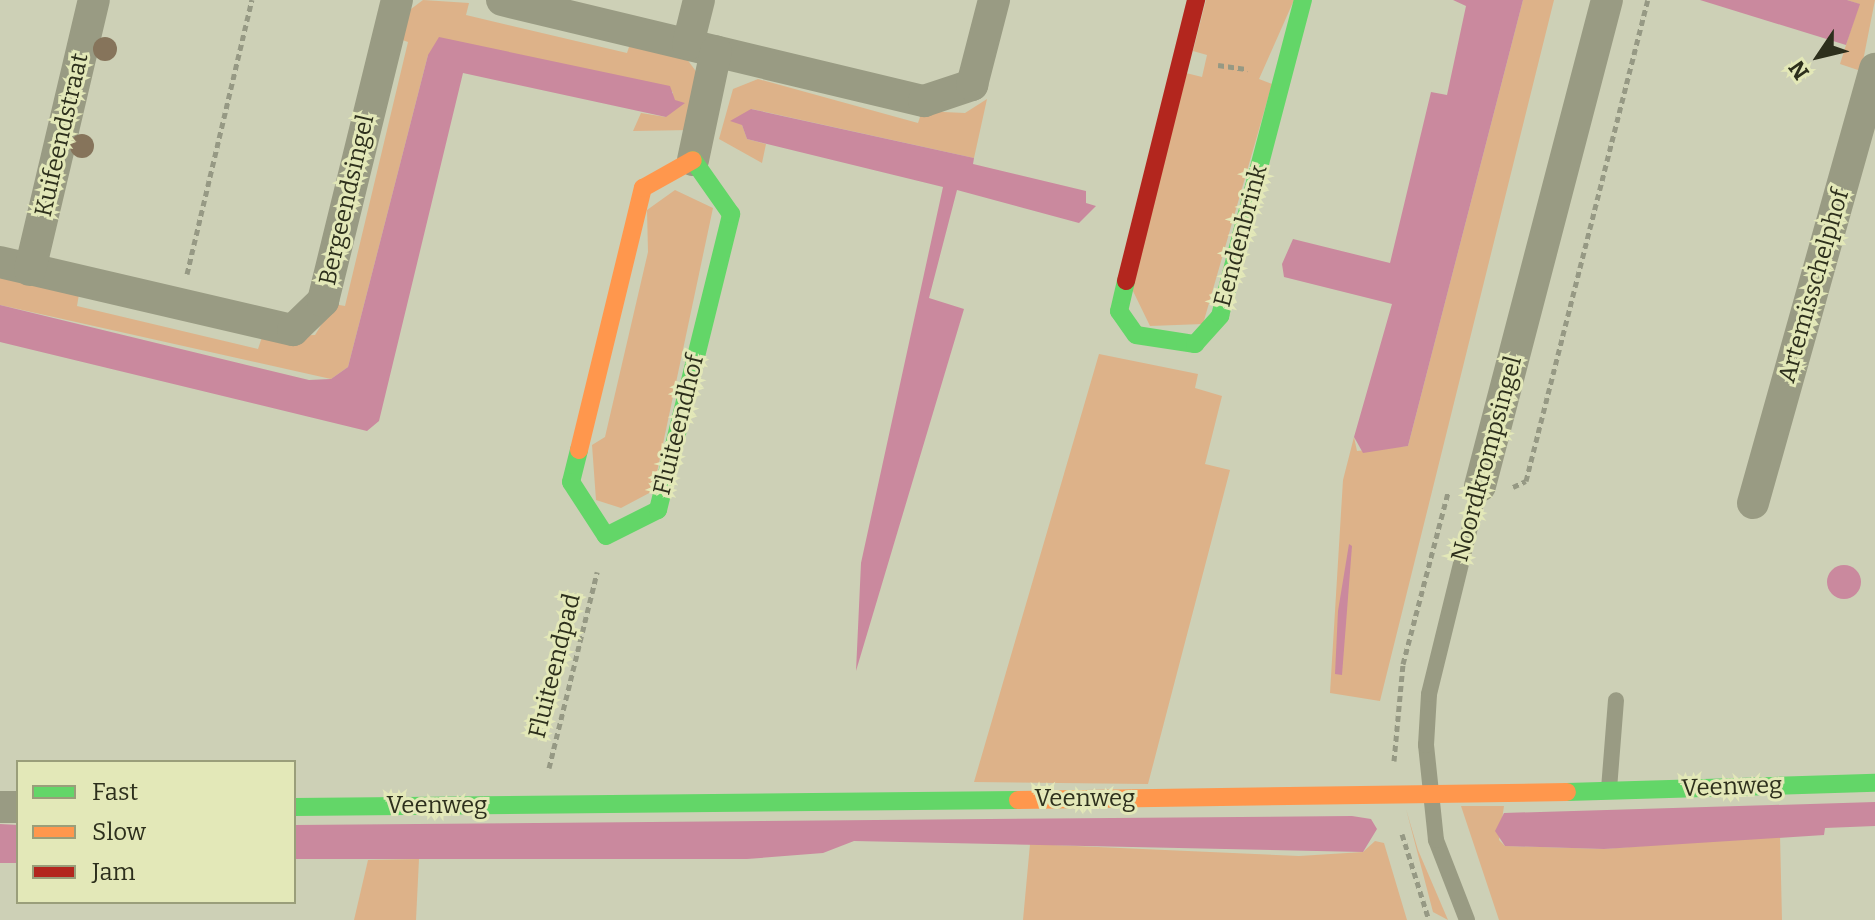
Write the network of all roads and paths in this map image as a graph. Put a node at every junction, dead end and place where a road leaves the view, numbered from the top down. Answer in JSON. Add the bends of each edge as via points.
{"nodes":[{"id":1,"x":94,"y":0,"type":"edge"},
{"id":2,"x":252,"y":0,"type":"edge"},
{"id":3,"x":397,"y":0,"type":"edge"},
{"id":4,"x":502,"y":0,"type":"edge"},
{"id":5,"x":699,"y":0,"type":"edge"},
{"id":6,"x":994,"y":0,"type":"edge"},
{"id":7,"x":1196,"y":0,"type":"edge"},
{"id":8,"x":1303,"y":0,"type":"edge"},
{"id":9,"x":1607,"y":0,"type":"edge"},
{"id":10,"x":1648,"y":0,"type":"edge"},
{"id":11,"x":702,"y":48,"type":"junction"},
{"id":12,"x":1181,"y":60,"type":"junction"},
{"id":13,"x":1875,"y":69,"type":"edge"},
{"id":14,"x":1284,"y":74,"type":"junction"},
{"id":15,"x":693,"y":160,"type":"junction"},
{"id":16,"x":15,"y":266,"type":"edge"},
{"id":17,"x":179,"y":306,"type":"junction"},
{"id":18,"x":1480,"y":486,"type":"junction"},
{"id":19,"x":1753,"y":503,"type":"dead end"},
{"id":20,"x":606,"y":536,"type":"junction"},
{"id":21,"x":1616,"y":700,"type":"dead end"},
{"id":22,"x":1875,"y":783,"type":"edge"},
{"id":23,"x":1609,"y":790,"type":"junction"},
{"id":24,"x":1427,"y":796,"type":"junction"},
{"id":25,"x":1395,"y":797,"type":"junction"},
{"id":26,"x":539,"y":805,"type":"junction"},
{"id":27,"x":296,"y":807,"type":"edge"},
{"id":28,"x":1429,"y":920,"type":"edge"},
{"id":29,"x":1467,"y":920,"type":"edge"}],
"edges":[{"from":1,"to":16,"type":"street","name":"Kuifeendstraat"},
{"from":2,"to":17,"type":"path"},
{"from":3,"to":17,"type":"street","name":"Bergeendsingel","via":[[323,301],[293,330]]},
{"from":4,"to":11,"type":"street"},
{"from":5,"to":11,"type":"street"},
{"from":6,"to":11,"type":"street","via":[[972,85],[924,101]]},
{"from":7,"to":12,"type":"street","name":"Eendenbrink"},
{"from":8,"to":14,"type":"street","name":"Eendenbrink"},
{"from":9,"to":18,"type":"street","name":"Noordkrompsingel"},
{"from":10,"to":18,"type":"path","via":[[1526,481],[1504,491]]},
{"from":11,"to":15,"type":"street"},
{"from":12,"to":14,"type":"path"},
{"from":12,"to":14,"type":"street","name":"Eendenbrink","via":[[1119,311],[1136,335],[1178,347],[1195,344],[1220,316]]},
{"from":13,"to":19,"type":"street","name":"Artemisschelphof"},
{"from":15,"to":20,"type":"street","via":[[643,188],[571,482]]},
{"from":15,"to":20,"type":"street","name":"Fluiteendhof","via":[[731,214],[658,510]]},
{"from":16,"to":17,"type":"street","name":"Bergeendsingel"},
{"from":18,"to":24,"type":"lane","name":"Noordkrompsingel","via":[[1429,694]]},
{"from":20,"to":26,"type":"path","name":"Fluiteendpad"},
{"from":21,"to":23,"type":"lane"},
{"from":22,"to":23,"type":"street","name":"Veenweg"},
{"from":23,"to":24,"type":"street","name":"Veenweg"},
{"from":24,"to":25,"type":"street","name":"Veenweg"},
{"from":24,"to":29,"type":"lane","name":"Noordkrompsingel"},
{"from":25,"to":26,"type":"street","name":"Veenweg"},
{"from":25,"to":28,"type":"path"},
{"from":26,"to":27,"type":"street","name":"Veenweg"}]}
